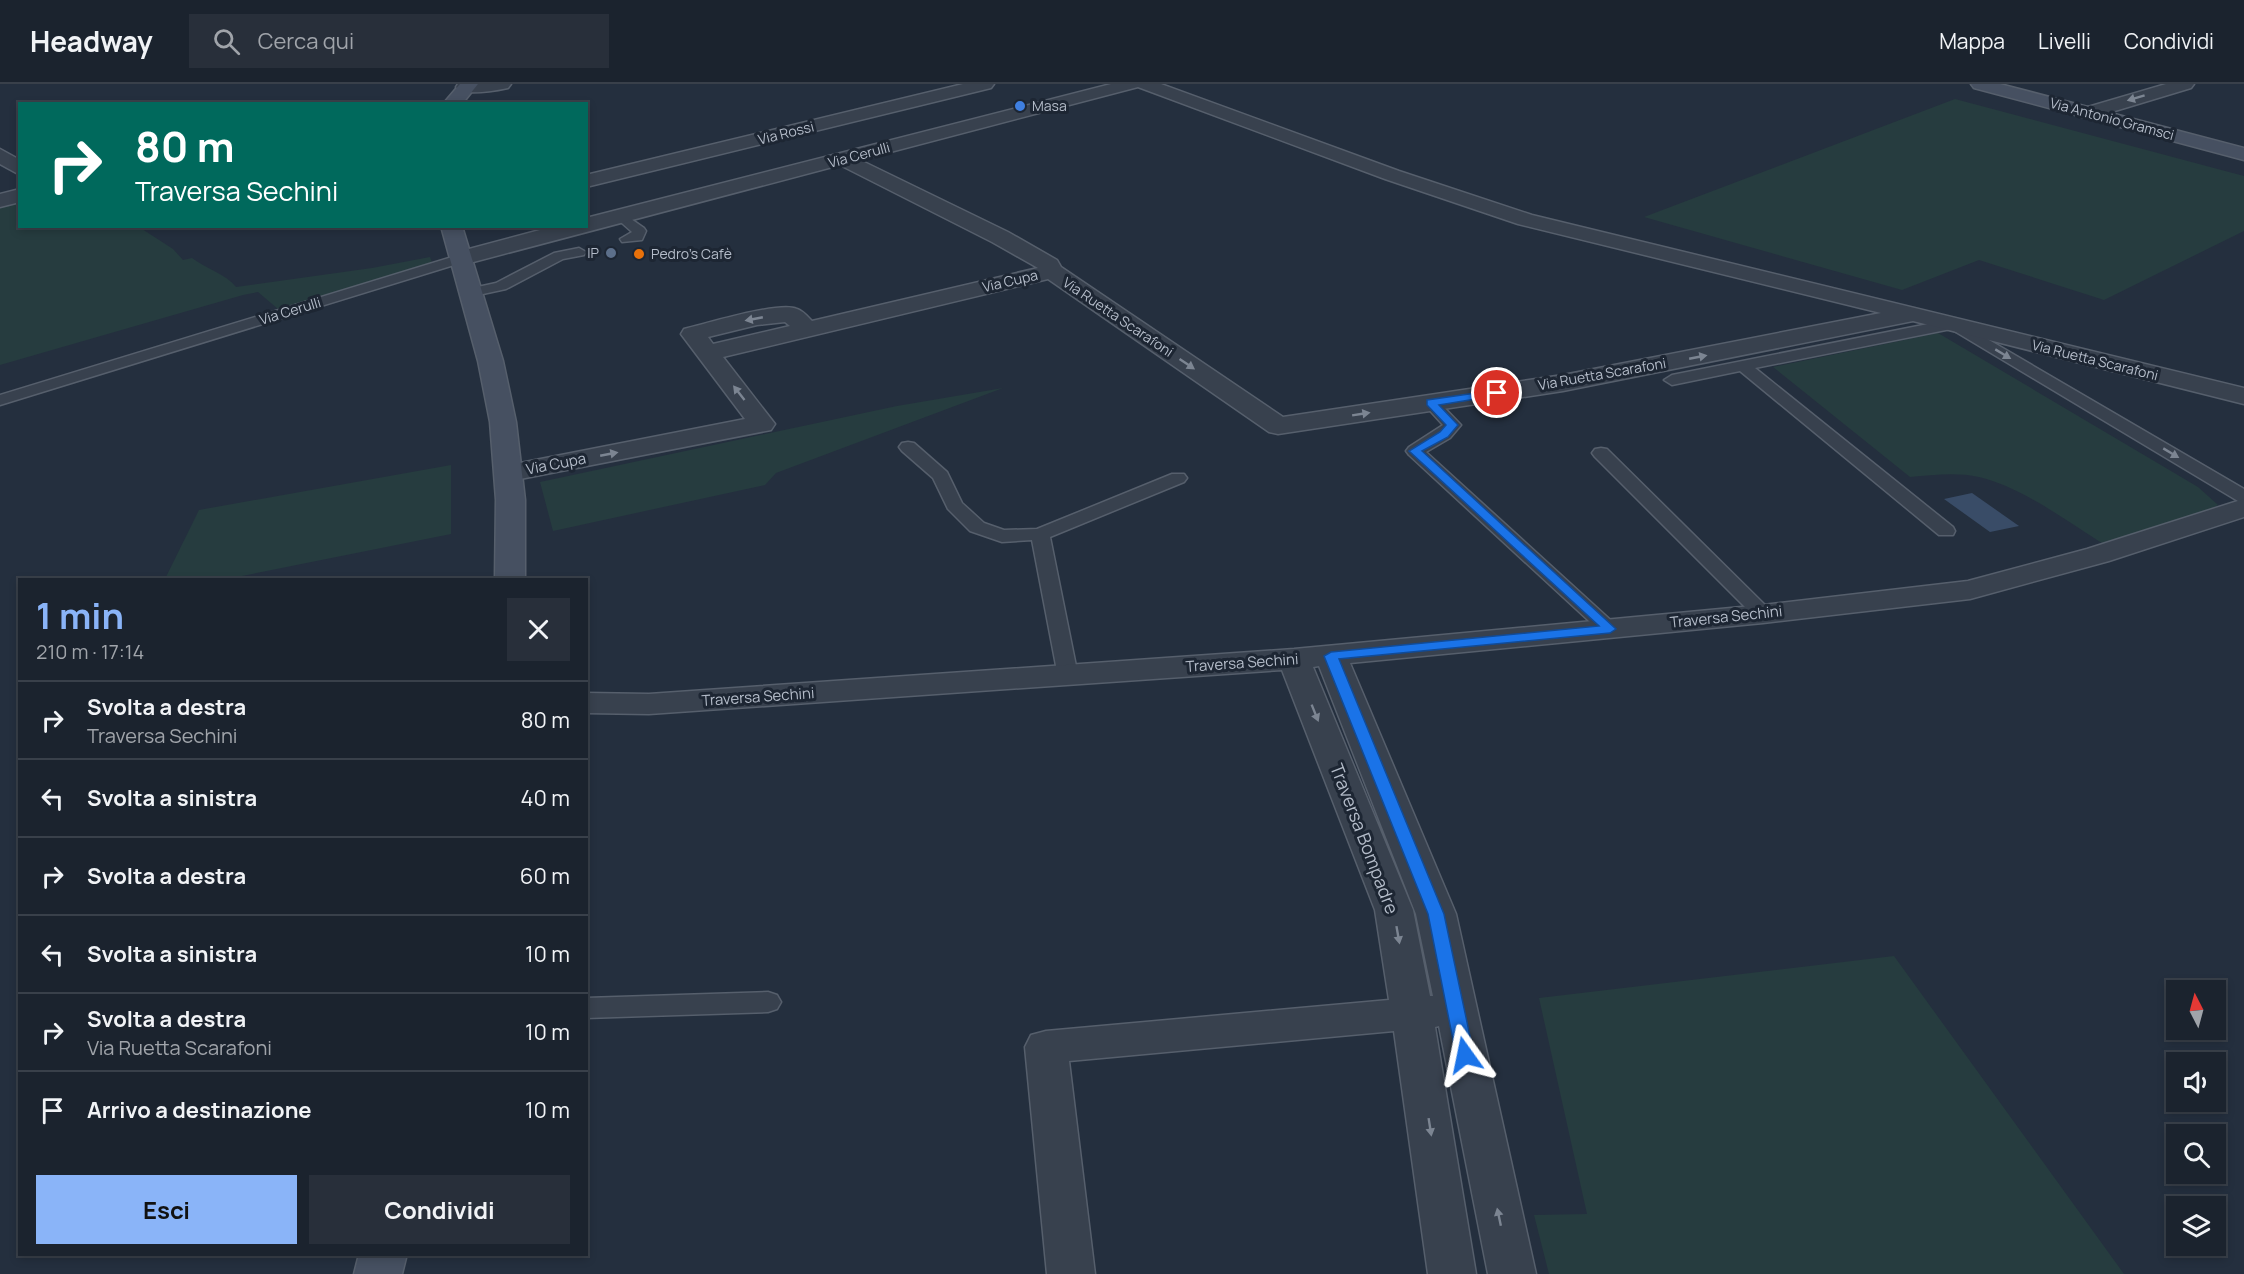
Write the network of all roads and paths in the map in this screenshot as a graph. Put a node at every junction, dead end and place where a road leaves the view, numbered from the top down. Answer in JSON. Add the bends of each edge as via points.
{"nodes":[{"id":1,"x":502,"y":84,"type":"edge"},
{"id":2,"x":985,"y":84,"type":"edge"},
{"id":3,"x":1132,"y":84,"type":"edge"},
{"id":4,"x":1145,"y":84,"type":"edge"},
{"id":5,"x":1980,"y":84,"type":"edge"},
{"id":6,"x":2185,"y":84,"type":"edge"},
{"id":7,"x":467,"y":86,"type":"edge"},
{"id":8,"x":454,"y":102,"type":"edge"},
{"id":9,"x":2088,"y":113,"type":"junction"},
{"id":10,"x":2244,"y":154,"type":"edge"},
{"id":11,"x":0,"y":155,"type":"edge"},
{"id":12,"x":843,"y":159,"type":"junction"},
{"id":13,"x":18,"y":168,"type":"edge"},
{"id":14,"x":588,"y":182,"type":"edge"},
{"id":15,"x":18,"y":196,"type":"edge"},
{"id":16,"x":0,"y":201,"type":"edge"},
{"id":17,"x":621,"y":216,"type":"junction"},
{"id":18,"x":588,"y":224,"type":"edge"},
{"id":19,"x":452,"y":228,"type":"edge"},
{"id":20,"x":574,"y":228,"type":"edge"},
{"id":21,"x":627,"y":239,"type":"dead end"},
{"id":22,"x":579,"y":252,"type":"dead end"},
{"id":23,"x":462,"y":258,"type":"junction"},
{"id":24,"x":1052,"y":271,"type":"junction"},
{"id":25,"x":469,"y":293,"type":"junction"},
{"id":26,"x":1912,"y":314,"type":"junction"},
{"id":27,"x":1953,"y":324,"type":"junction"},
{"id":28,"x":1743,"y":366,"type":"junction"},
{"id":29,"x":1672,"y":380,"type":"dead end"},
{"id":30,"x":2244,"y":396,"type":"edge"},
{"id":31,"x":0,"y":400,"type":"edge"},
{"id":32,"x":1431,"y":403,"type":"junction"},
{"id":33,"x":908,"y":447,"type":"dead end"},
{"id":34,"x":1601,"y":453,"type":"dead end"},
{"id":35,"x":510,"y":473,"type":"junction"},
{"id":36,"x":1178,"y":478,"type":"dead end"},
{"id":37,"x":2244,"y":496,"type":"edge"},
{"id":38,"x":2244,"y":508,"type":"edge"},
{"id":39,"x":1946,"y":531,"type":"dead end"},
{"id":40,"x":1040,"y":534,"type":"junction"},
{"id":41,"x":510,"y":578,"type":"edge"},
{"id":42,"x":1763,"y":614,"type":"junction"},
{"id":43,"x":1610,"y":629,"type":"junction"},
{"id":44,"x":1312,"y":657,"type":"junction"},
{"id":45,"x":1068,"y":676,"type":"junction"},
{"id":46,"x":588,"y":703,"type":"edge"},
{"id":47,"x":768,"y":1002,"type":"dead end"},
{"id":48,"x":588,"y":1008,"type":"edge"},
{"id":49,"x":1412,"y":1012,"type":"junction"},
{"id":50,"x":1455,"y":1012,"type":"junction"},
{"id":51,"x":382,"y":1256,"type":"edge"},
{"id":52,"x":378,"y":1274,"type":"edge"},
{"id":53,"x":1071,"y":1274,"type":"edge"},
{"id":54,"x":1452,"y":1274,"type":"edge"},
{"id":55,"x":1512,"y":1274,"type":"edge"}],
"edges":[{"from":1,"to":7,"type":"street"},
{"from":2,"to":14,"type":"street","name":"Via Rossi"},
{"from":3,"to":12,"type":"street","name":"Via Cerulli"},
{"from":4,"to":26,"type":"street","name":"Via Ruetta Scarafoni","via":[[1525,220]]},
{"from":5,"to":9,"type":"street","name":"Via Antonio Gramsci"},
{"from":6,"to":9,"type":"street","one_way":true},
{"from":7,"to":8,"type":"street"},
{"from":9,"to":10,"type":"street","name":"Via Antonio Gramsci"},
{"from":11,"to":13,"type":"street"},
{"from":12,"to":17,"type":"street","name":"Via Cerulli"},
{"from":12,"to":24,"type":"street","name":"Via Cupa","via":[[1000,237],[1049,265]]},
{"from":15,"to":16,"type":"street"},
{"from":17,"to":18,"type":"street","name":"Via Cerulli"},
{"from":17,"to":21,"type":"lane","via":[[639,231],[637,237]]},
{"from":19,"to":23,"type":"street","name":"Via Cupa"},
{"from":20,"to":23,"type":"street","name":"Via Cerulli"},
{"from":22,"to":25,"type":"lane","via":[[559,256],[501,286]]},
{"from":23,"to":25,"type":"street","name":"Via Cupa"},
{"from":23,"to":31,"type":"lane","name":"Via Cerulli"},
{"from":24,"to":32,"type":"street","name":"Via Ruetta Scarafoni","one_way":true,"via":[[1278,426]]},
{"from":35,"to":24,"type":"street","name":"Via Cupa","one_way":true,"via":[[762,424],[693,334],[790,314],[807,329]]},
{"from":25,"to":35,"type":"street","name":"Via Cupa","via":[[493,371]]},
{"from":26,"to":27,"type":"street","name":"Via Ruetta Scarafoni"},
{"from":32,"to":26,"type":"street","name":"Via Ruetta Scarafoni","one_way":true,"via":[[1563,382]]},
{"from":27,"to":28,"type":"lane"},
{"from":27,"to":30,"type":"street","name":"Via Ruetta Scarafoni"},
{"from":27,"to":37,"type":"lane","one_way":true},
{"from":28,"to":29,"type":"lane"},
{"from":28,"to":39,"type":"lane"},
{"from":32,"to":43,"type":"lane","via":[[1453,425],[1415,451]]},
{"from":33,"to":40,"type":"lane","via":[[941,476],[954,505],[977,527],[1002,536]]},
{"from":34,"to":42,"type":"lane"},
{"from":35,"to":41,"type":"street","name":"Via Cupa"},
{"from":36,"to":40,"type":"lane"},
{"from":38,"to":42,"type":"street","name":"Traversa Sechini","via":[[2098,555],[1970,590]]},
{"from":40,"to":45,"type":"lane"},
{"from":42,"to":43,"type":"street","name":"Traversa Sechini"},
{"from":43,"to":44,"type":"street","name":"Traversa Sechini"},
{"from":44,"to":45,"type":"street","name":"Traversa Sechini"},
{"from":44,"to":49,"type":"street","name":"Traversa Bompadre","one_way":true,"via":[[1394,910]]},
{"from":44,"to":50,"type":"street","via":[[1436,914]]},
{"from":45,"to":46,"type":"street","name":"Traversa Sechini","via":[[649,704]]},
{"from":47,"to":48,"type":"lane"},
{"from":49,"to":50,"type":"street"},
{"from":49,"to":53,"type":"street","via":[[1046,1047]]},
{"from":49,"to":54,"type":"street","name":"Traversa Bompadre","one_way":true},
{"from":55,"to":50,"type":"street","one_way":true},
{"from":51,"to":52,"type":"street"}]}
